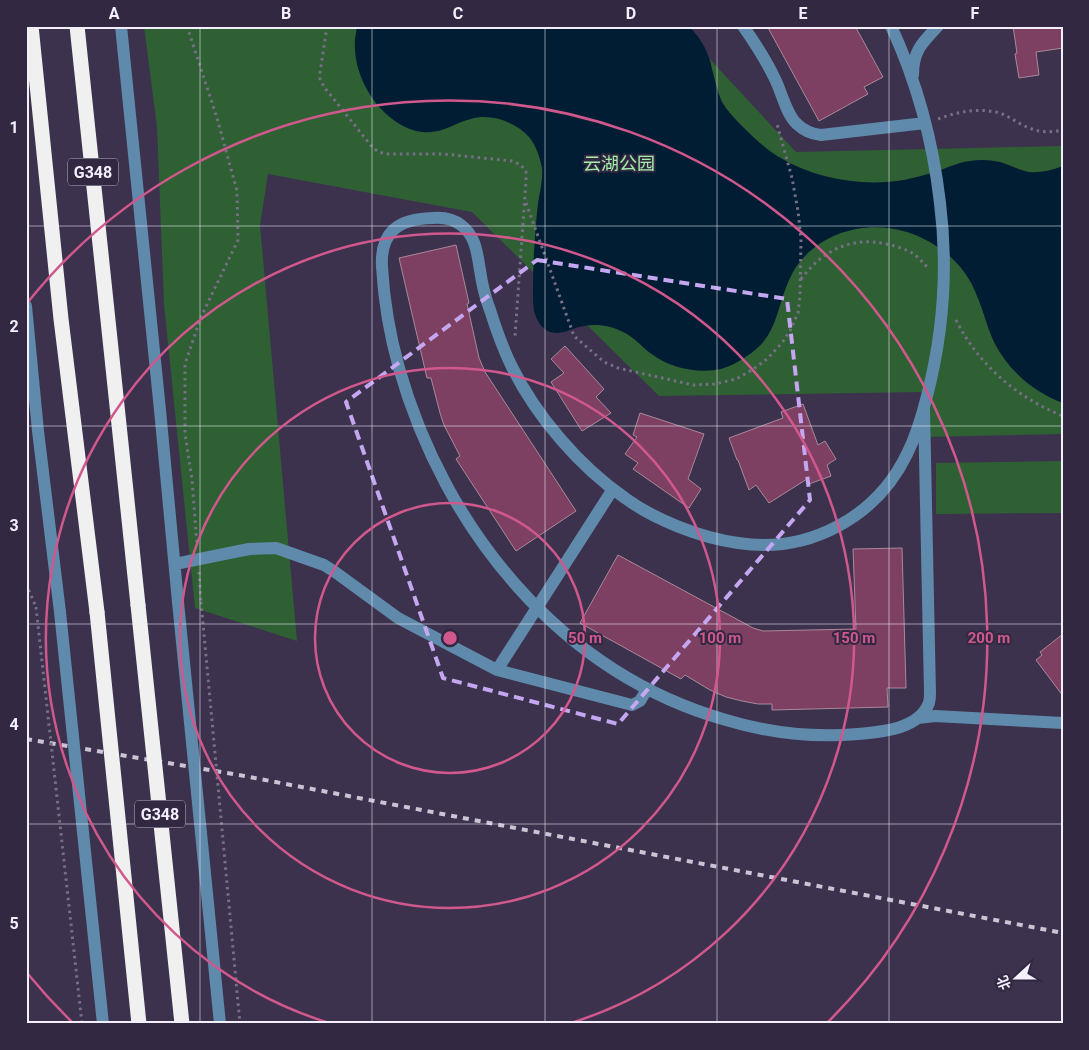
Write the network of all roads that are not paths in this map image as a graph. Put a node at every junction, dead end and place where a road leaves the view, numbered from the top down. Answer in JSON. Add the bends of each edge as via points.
{"nodes":[{"id":1,"x":31,"y":26,"type":"edge"},
{"id":2,"x":77,"y":26,"type":"edge"},
{"id":3,"x":121,"y":26,"type":"edge"},
{"id":4,"x":743,"y":26,"type":"edge"},
{"id":5,"x":891,"y":26,"type":"edge"},
{"id":6,"x":938,"y":26,"type":"edge"},
{"id":7,"x":913,"y":80,"type":"junction"},
{"id":8,"x":926,"y":123,"type":"junction"},
{"id":9,"x":26,"y":306,"type":"edge"},
{"id":10,"x":924,"y":409,"type":"junction"},
{"id":11,"x":613,"y":489,"type":"junction"},
{"id":12,"x":175,"y":564,"type":"junction"},
{"id":13,"x":538,"y":608,"type":"junction"},
{"id":14,"x":497,"y":670,"type":"junction"},
{"id":15,"x":930,"y":686,"type":"junction"},
{"id":16,"x":648,"y":689,"type":"junction"},
{"id":17,"x":918,"y":718,"type":"junction"},
{"id":18,"x":957,"y":718,"type":"junction"},
{"id":19,"x":1063,"y":722,"type":"edge"},
{"id":20,"x":103,"y":1024,"type":"edge"},
{"id":21,"x":139,"y":1024,"type":"edge"},
{"id":22,"x":182,"y":1024,"type":"edge"},
{"id":23,"x":220,"y":1024,"type":"edge"}],
"edges":[{"from":1,"to":21,"type":"highway","number":"G348","bridge":true,"via":[[61,318],[97,612]]},
{"from":2,"to":22,"type":"highway","number":"G348","bridge":true},
{"from":3,"to":12,"type":"street"},
{"from":4,"to":8,"type":"street","via":[[766,62],[791,117],[812,134]]},
{"from":5,"to":7,"type":"street"},
{"from":6,"to":7,"type":"street","via":[[916,52]]},
{"from":7,"to":8,"type":"street"},
{"from":8,"to":10,"type":"street","via":[[940,202],[944,251],[938,339]]},
{"from":9,"to":20,"type":"street","bridge":true},
{"from":10,"to":11,"type":"street","via":[[909,451],[896,475],[878,495],[854,517],[806,540],[763,545],[714,538],[667,522]]},
{"from":10,"to":15,"type":"street"},
{"from":11,"to":13,"type":"street"},
{"from":11,"to":13,"type":"street","via":[[561,439],[524,389],[495,326],[486,301],[477,248],[465,228],[454,220],[440,217],[413,219],[398,226],[387,238],[382,252],[383,287],[397,359],[412,409],[431,457],[464,516],[509,577]]},
{"from":12,"to":14,"type":"street","via":[[249,548],[276,548],[324,565],[398,618]]},
{"from":12,"to":23,"type":"street","bridge":true},
{"from":13,"to":14,"type":"street"},
{"from":13,"to":16,"type":"street","via":[[596,658]]},
{"from":14,"to":16,"type":"street","via":[[632,705],[640,701]]},
{"from":15,"to":17,"type":"street","via":[[927,707]]},
{"from":15,"to":18,"type":"street","via":[[938,706]]},
{"from":16,"to":17,"type":"street","via":[[704,714],[775,732],[866,733],[904,725]]},
{"from":17,"to":18,"type":"street"},
{"from":18,"to":19,"type":"street"}]}
